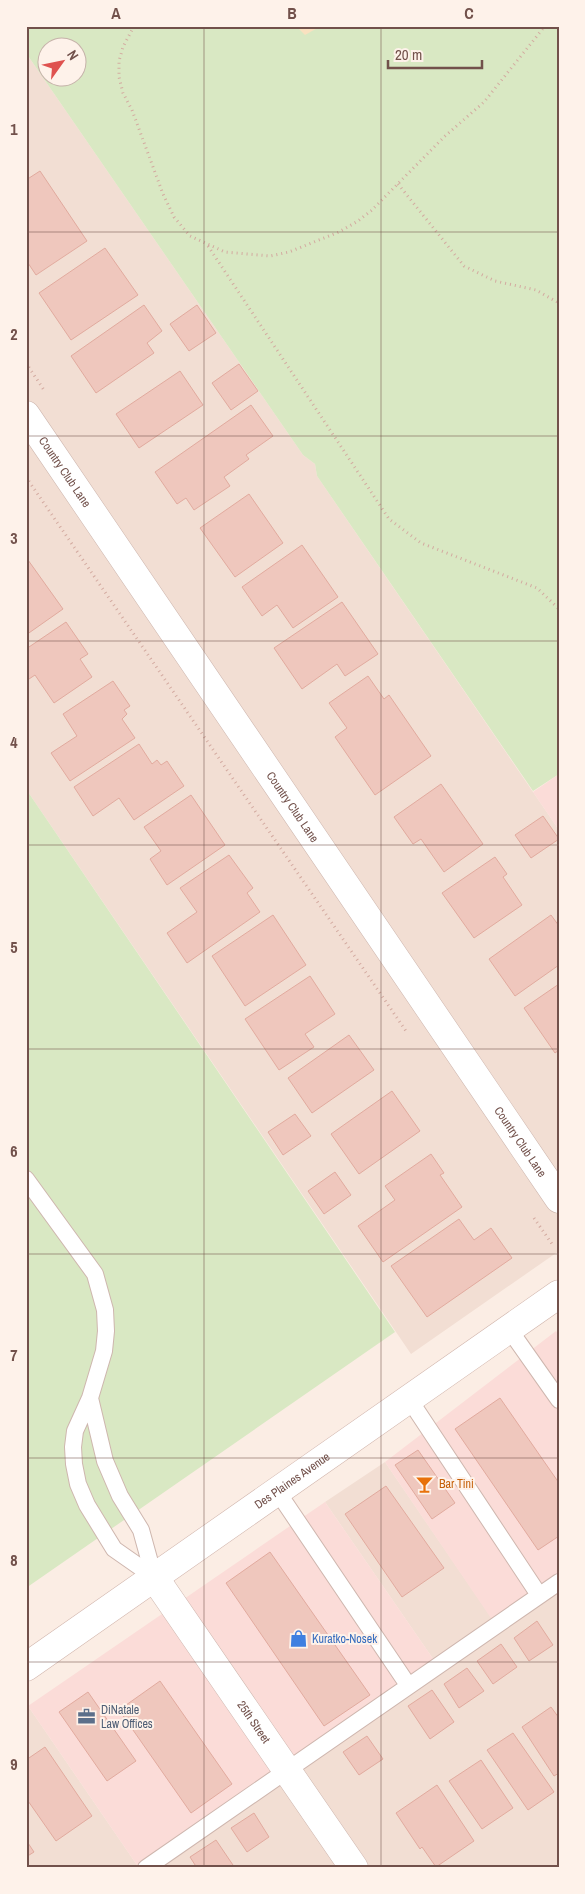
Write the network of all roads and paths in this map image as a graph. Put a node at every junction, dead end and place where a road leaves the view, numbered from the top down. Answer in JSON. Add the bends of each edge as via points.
{"nodes":[{"id":1,"x":134,"y":26,"type":"edge"},
{"id":2,"x":545,"y":26,"type":"edge"},
{"id":3,"x":398,"y":184,"type":"junction"},
{"id":4,"x":207,"y":245,"type":"junction"},
{"id":5,"x":559,"y":306,"type":"edge"},
{"id":6,"x":26,"y":415,"type":"edge"},
{"id":7,"x":26,"y":477,"type":"edge"},
{"id":8,"x":559,"y":609,"type":"edge"},
{"id":9,"x":406,"y":1031,"type":"dead end"},
{"id":10,"x":26,"y":1179,"type":"edge"},
{"id":11,"x":559,"y":1199,"type":"edge"},
{"id":12,"x":529,"y":1212,"type":"dead end"},
{"id":13,"x":552,"y":1244,"type":"dead end"},
{"id":14,"x":559,"y":1294,"type":"edge"},
{"id":15,"x":509,"y":1329,"type":"junction"},
{"id":16,"x":90,"y":1398,"type":"junction"},
{"id":17,"x":408,"y":1399,"type":"junction"},
{"id":18,"x":559,"y":1400,"type":"edge"},
{"id":19,"x":277,"y":1491,"type":"junction"},
{"id":20,"x":154,"y":1577,"type":"junction"},
{"id":21,"x":559,"y":1582,"type":"edge"},
{"id":22,"x":539,"y":1595,"type":"junction"},
{"id":23,"x":26,"y":1667,"type":"edge"},
{"id":24,"x":408,"y":1685,"type":"junction"},
{"id":25,"x":286,"y":1770,"type":"junction"},
{"id":26,"x":146,"y":1868,"type":"edge"},
{"id":27,"x":354,"y":1868,"type":"edge"}],
"edges":[{"from":1,"to":4,"type":"path","via":[[119,61],[123,93],[174,218],[190,236]]},
{"from":2,"to":3,"type":"path","via":[[484,102]]},
{"from":3,"to":4,"type":"path","via":[[358,222],[290,252],[270,256],[249,255],[225,252]]},
{"from":3,"to":5,"type":"path","via":[[464,266],[494,281],[536,290]]},
{"from":4,"to":8,"type":"path","via":[[389,519],[421,543],[537,588]]},
{"from":6,"to":11,"type":"street","name":"Country Club Lane"},
{"from":7,"to":9,"type":"path"},
{"from":10,"to":16,"type":"lane","via":[[90,1266],[102,1293],[106,1331],[104,1351]]},
{"from":12,"to":13,"type":"path"},
{"from":14,"to":15,"type":"street","name":"Des Plaines Avenue"},
{"from":15,"to":17,"type":"street","name":"Des Plaines Avenue"},
{"from":15,"to":18,"type":"lane"},
{"from":16,"to":20,"type":"lane","via":[[105,1462],[120,1496],[141,1530]]},
{"from":16,"to":20,"type":"lane","via":[[74,1439],[78,1484],[86,1505],[114,1549]]},
{"from":17,"to":19,"type":"street","name":"Des Plaines Avenue"},
{"from":17,"to":22,"type":"lane"},
{"from":19,"to":20,"type":"street","name":"Des Plaines Avenue"},
{"from":19,"to":24,"type":"lane"},
{"from":20,"to":23,"type":"street","name":"Des Plaines Avenue"},
{"from":20,"to":25,"type":"street","name":"25th Street"},
{"from":21,"to":22,"type":"lane"},
{"from":22,"to":24,"type":"lane"},
{"from":24,"to":25,"type":"lane"},
{"from":25,"to":26,"type":"lane"},
{"from":25,"to":27,"type":"street","name":"25th Street"}]}
